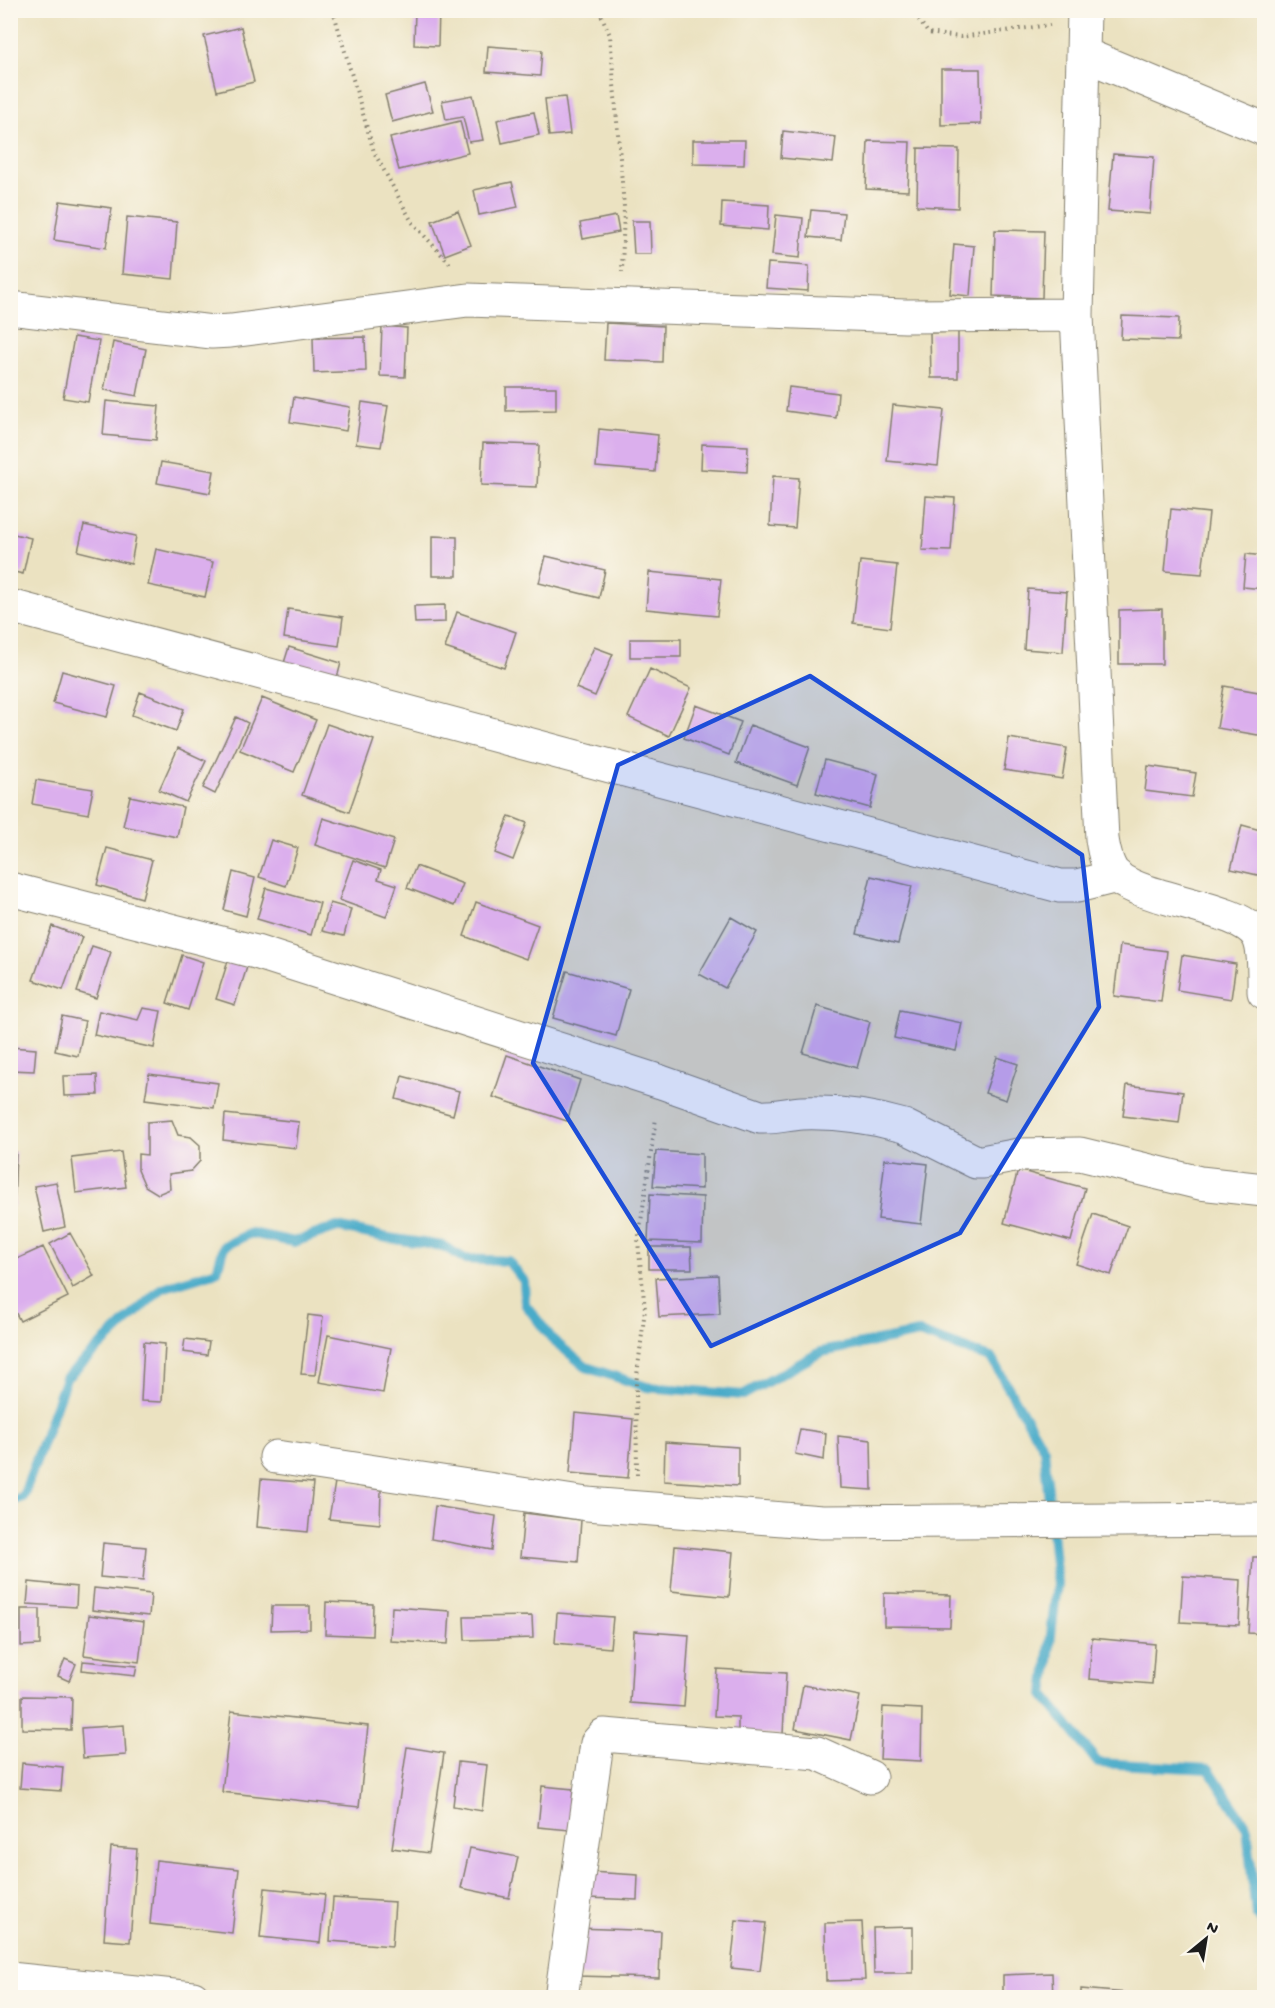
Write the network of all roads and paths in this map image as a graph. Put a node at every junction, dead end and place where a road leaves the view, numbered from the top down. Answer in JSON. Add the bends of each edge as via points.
{"nodes":[{"id":1,"x":333,"y":10,"type":"edge"},
{"id":2,"x":599,"y":10,"type":"edge"},
{"id":3,"x":912,"y":10,"type":"edge"},
{"id":4,"x":1084,"y":16,"type":"edge"},
{"id":5,"x":1083,"y":54,"type":"junction"},
{"id":6,"x":1264,"y":129,"type":"edge"},
{"id":7,"x":483,"y":300,"type":"junction"},
{"id":8,"x":621,"y":305,"type":"junction"},
{"id":9,"x":10,"y":308,"type":"edge"},
{"id":10,"x":1077,"y":315,"type":"junction"},
{"id":11,"x":10,"y":606,"type":"edge"},
{"id":12,"x":1117,"y":876,"type":"junction"},
{"id":13,"x":10,"y":889,"type":"edge"},
{"id":14,"x":1262,"y":937,"type":"edge"},
{"id":15,"x":1264,"y":993,"type":"edge"},
{"id":16,"x":661,"y":1082,"type":"junction"},
{"id":17,"x":1264,"y":1190,"type":"edge"},
{"id":18,"x":276,"y":1457,"type":"dead end"},
{"id":19,"x":634,"y":1508,"type":"junction"},
{"id":20,"x":1264,"y":1519,"type":"edge"},
{"id":21,"x":870,"y":1777,"type":"dead end"},
{"id":22,"x":10,"y":1978,"type":"edge"},
{"id":23,"x":193,"y":1998,"type":"edge"},
{"id":24,"x":561,"y":1998,"type":"edge"}],
"edges":[{"from":1,"to":7,"type":"path","via":[[374,153],[412,222]]},
{"from":2,"to":8,"type":"path","via":[[610,35],[624,207]]},
{"from":3,"to":4,"type":"path","via":[[928,33],[960,37]]},
{"from":4,"to":5,"type":"street"},
{"from":5,"to":6,"type":"street"},
{"from":5,"to":10,"type":"street"},
{"from":7,"to":8,"type":"street"},
{"from":7,"to":9,"type":"street","via":[[231,332]]},
{"from":8,"to":10,"type":"street","via":[[905,316]]},
{"from":10,"to":12,"type":"street","via":[[1102,839],[1106,859]]},
{"from":11,"to":12,"type":"street","via":[[1060,886]]},
{"from":12,"to":14,"type":"street","via":[[1141,890],[1236,919]]},
{"from":13,"to":16,"type":"street","via":[[256,952]]},
{"from":14,"to":15,"type":"street"},
{"from":16,"to":17,"type":"street","via":[[760,1117],[801,1113],[892,1122],[976,1161],[1019,1155],[1080,1154],[1200,1183]]},
{"from":16,"to":19,"type":"path","via":[[638,1242],[645,1309],[636,1384],[638,1464]]},
{"from":18,"to":19,"type":"street"},
{"from":19,"to":20,"type":"street","via":[[822,1522]]},
{"from":21,"to":24,"type":"street","via":[[817,1753],[604,1735],[597,1743]]},
{"from":22,"to":23,"type":"street"}]}
